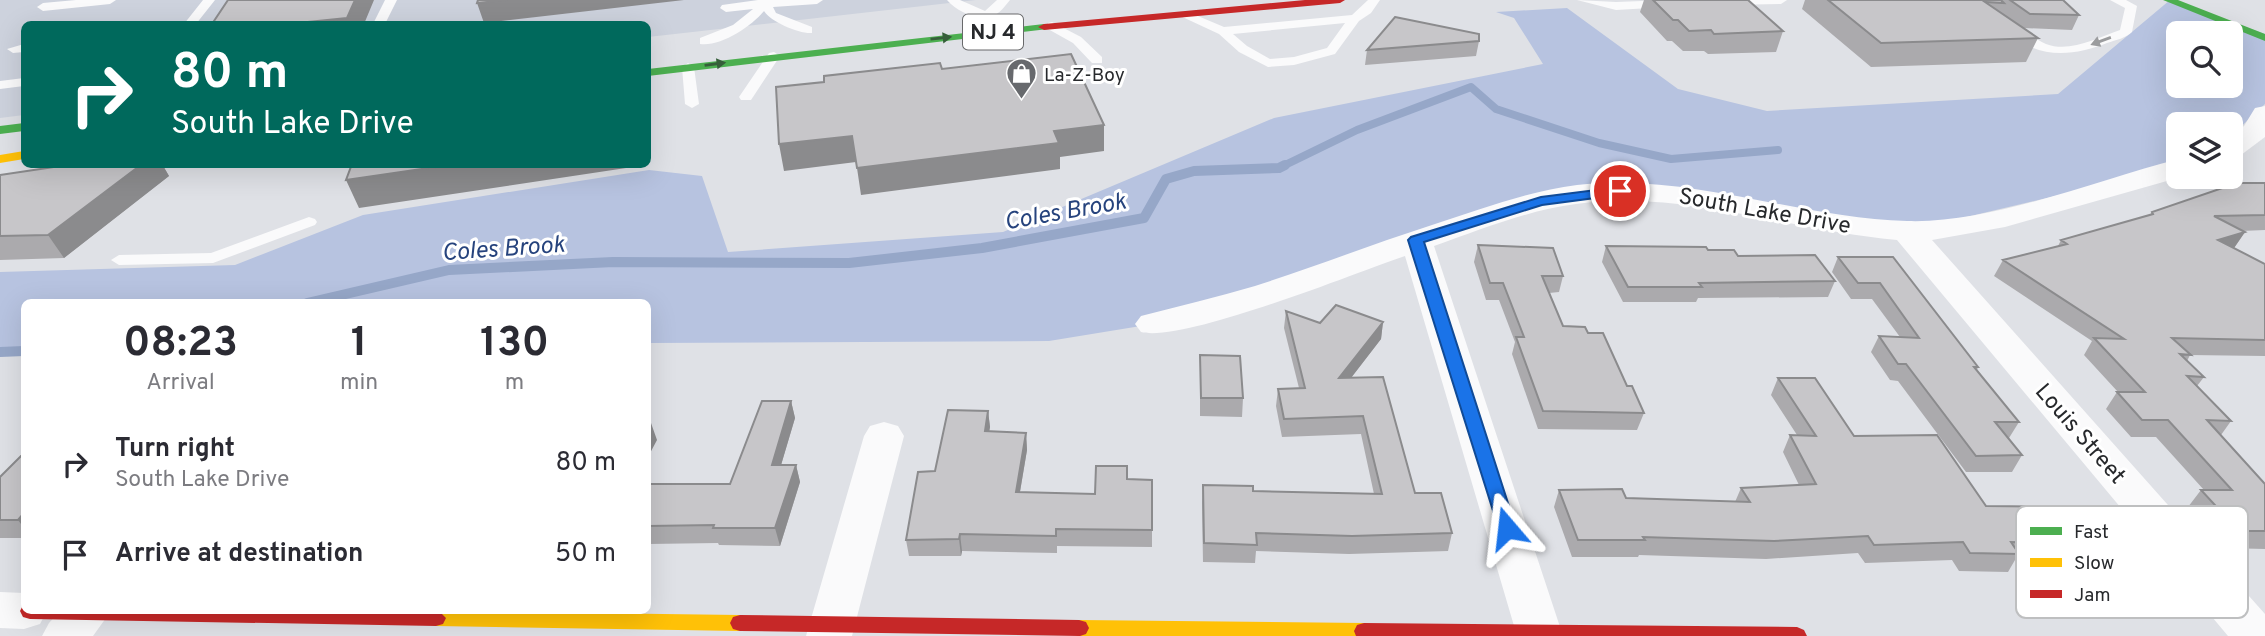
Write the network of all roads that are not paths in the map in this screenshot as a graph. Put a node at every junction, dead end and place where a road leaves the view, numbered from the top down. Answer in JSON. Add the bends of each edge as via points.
{"nodes":[{"id":1,"x":110,"y":0,"type":"edge"},
{"id":2,"x":209,"y":0,"type":"edge"},
{"id":3,"x":391,"y":0,"type":"edge"},
{"id":4,"x":817,"y":0,"type":"edge"},
{"id":5,"x":953,"y":0,"type":"edge"},
{"id":6,"x":1004,"y":0,"type":"edge"},
{"id":7,"x":1340,"y":0,"type":"edge"},
{"id":8,"x":1374,"y":0,"type":"edge"},
{"id":9,"x":1583,"y":0,"type":"edge"},
{"id":10,"x":1762,"y":0,"type":"edge"},
{"id":11,"x":1781,"y":0,"type":"edge"},
{"id":12,"x":2116,"y":0,"type":"edge"},
{"id":13,"x":2168,"y":0,"type":"edge"},
{"id":14,"x":763,"y":2,"type":"edge"},
{"id":15,"x":1682,"y":2,"type":"edge"},
{"id":16,"x":1709,"y":2,"type":"edge"},
{"id":17,"x":43,"y":7,"type":"dead end"},
{"id":18,"x":726,"y":8,"type":"dead end"},
{"id":19,"x":1017,"y":11,"type":"dead end"},
{"id":20,"x":986,"y":13,"type":"junction"},
{"id":21,"x":1182,"y":14,"type":"junction"},
{"id":22,"x":943,"y":18,"type":"dead end"},
{"id":23,"x":1355,"y":18,"type":"junction"},
{"id":24,"x":192,"y":21,"type":"edge"},
{"id":25,"x":380,"y":21,"type":"edge"},
{"id":26,"x":2007,"y":25,"type":"edge"},
{"id":27,"x":1052,"y":26,"type":"junction"},
{"id":28,"x":815,"y":30,"type":"joint"},
{"id":29,"x":1223,"y":31,"type":"junction"},
{"id":30,"x":780,"y":33,"type":"dead end"},
{"id":31,"x":753,"y":36,"type":"dead end"},
{"id":32,"x":2265,"y":38,"type":"edge"},
{"id":33,"x":698,"y":42,"type":"joint"},
{"id":34,"x":774,"y":57,"type":"junction"},
{"id":35,"x":1097,"y":60,"type":"dead end"},
{"id":36,"x":688,"y":68,"type":"junction"},
{"id":37,"x":651,"y":73,"type":"edge"},
{"id":38,"x":21,"y":82,"type":"edge"},
{"id":39,"x":0,"y":85,"type":"edge"},
{"id":40,"x":746,"y":97,"type":"dead end"},
{"id":41,"x":692,"y":104,"type":"dead end"},
{"id":42,"x":21,"y":127,"type":"edge"},
{"id":43,"x":2262,"y":128,"type":"edge"},
{"id":44,"x":0,"y":130,"type":"edge"},
{"id":45,"x":2243,"y":141,"type":"edge"},
{"id":46,"x":21,"y":156,"type":"edge"},
{"id":47,"x":1,"y":160,"type":"edge"},
{"id":48,"x":2166,"y":172,"type":"edge"},
{"id":49,"x":309,"y":222,"type":"dead end"},
{"id":50,"x":1907,"y":231,"type":"junction"},
{"id":51,"x":1416,"y":240,"type":"junction"},
{"id":52,"x":119,"y":260,"type":"dead end"},
{"id":53,"x":1153,"y":324,"type":"dead end"},
{"id":54,"x":884,"y":436,"type":"dead end"},
{"id":55,"x":2144,"y":506,"type":"edge"},
{"id":56,"x":0,"y":610,"type":"edge"},
{"id":57,"x":21,"y":611,"type":"edge"},
{"id":58,"x":45,"y":614,"type":"edge"},
{"id":59,"x":2240,"y":618,"type":"edge"},
{"id":60,"x":80,"y":620,"type":"edge"},
{"id":61,"x":830,"y":631,"type":"edge"},
{"id":62,"x":1540,"y":635,"type":"edge"},
{"id":63,"x":1797,"y":636,"type":"edge"},
{"id":64,"x":2256,"y":636,"type":"edge"}],
"edges":[{"from":1,"to":17,"type":"lane"},
{"from":2,"to":24,"type":"lane"},
{"from":3,"to":25,"type":"lane"},
{"from":4,"to":14,"type":"lane"},
{"from":5,"to":20,"type":"lane","via":[[961,7]]},
{"from":6,"to":20,"type":"lane"},
{"from":7,"to":21,"type":"main road","number":"NJ 4"},
{"from":8,"to":23,"type":"lane"},
{"from":9,"to":15,"type":"lane","via":[[1616,6]]},
{"from":10,"to":11,"type":"lane"},
{"from":10,"to":16,"type":"lane"},
{"from":12,"to":26,"type":"lane","one_way":true,"via":[[2131,6],[2126,32],[2072,52],[2049,51]]},
{"from":13,"to":32,"type":"main road"},
{"from":14,"to":18,"type":"lane"},
{"from":14,"to":28,"type":"lane","via":[[772,15]]},
{"from":14,"to":33,"type":"lane","via":[[756,16],[741,26]]},
{"from":19,"to":20,"type":"main road","number":"NJ 4"},
{"from":20,"to":22,"type":"main road","number":"NJ 4"},
{"from":21,"to":27,"type":"main road","number":"NJ 4"},
{"from":21,"to":29,"type":"lane"},
{"from":23,"to":29,"type":"lane"},
{"from":23,"to":29,"type":"lane","via":[[1331,51],[1294,61],[1268,63],[1242,49]]},
{"from":34,"to":27,"type":"main road","number":"NJ 4","one_way":true},
{"from":27,"to":35,"type":"lane","via":[[1077,40]]},
{"from":28,"to":30,"type":"main road"},
{"from":31,"to":33,"type":"main road"},
{"from":36,"to":34,"type":"main road","number":"NJ 4","one_way":true},
{"from":34,"to":40,"type":"lane"},
{"from":36,"to":37,"type":"main road","number":"NJ 4"},
{"from":36,"to":41,"type":"lane"},
{"from":38,"to":39,"type":"lane"},
{"from":42,"to":44,"type":"main road"},
{"from":43,"to":45,"type":"street"},
{"from":46,"to":47,"type":"main road"},
{"from":48,"to":50,"type":"street","name":"South Lake Drive","via":[[1984,224]]},
{"from":49,"to":52,"type":"lane","via":[[213,258]]},
{"from":50,"to":51,"type":"street","name":"South Lake Drive","via":[[1852,226],[1713,198],[1620,191],[1541,201]]},
{"from":50,"to":55,"type":"street","name":"Louis Street"},
{"from":51,"to":53,"type":"street","name":"South Lake Drive","via":[[1269,294]]},
{"from":51,"to":62,"type":"street"},
{"from":54,"to":61,"type":"street"},
{"from":56,"to":57,"type":"street"},
{"from":58,"to":60,"type":"main road"},
{"from":59,"to":64,"type":"street","name":"Louis Street"},
{"from":60,"to":61,"type":"main road"},
{"from":61,"to":62,"type":"main road"},
{"from":62,"to":63,"type":"main road"}]}
